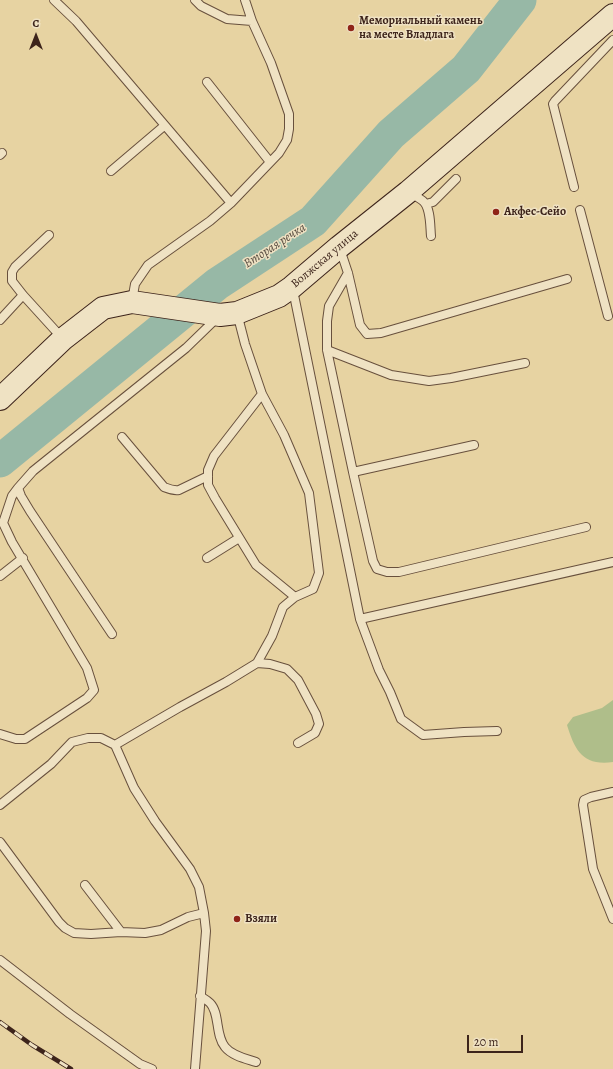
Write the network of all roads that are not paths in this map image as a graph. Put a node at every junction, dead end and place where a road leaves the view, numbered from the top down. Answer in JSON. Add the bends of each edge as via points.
{"nodes":[{"id":1,"x":54,"y":0,"type":"edge"},
{"id":2,"x":195,"y":0,"type":"edge"},
{"id":3,"x":245,"y":0,"type":"edge"},
{"id":4,"x":613,"y":15,"type":"edge"},
{"id":5,"x":252,"y":21,"type":"junction"},
{"id":6,"x":613,"y":40,"type":"edge"},
{"id":7,"x":207,"y":82,"type":"dead end"},
{"id":8,"x":164,"y":126,"type":"junction"},
{"id":9,"x":270,"y":162,"type":"junction"},
{"id":10,"x":111,"y":171,"type":"dead end"},
{"id":11,"x":456,"y":179,"type":"dead end"},
{"id":12,"x":574,"y":187,"type":"dead end"},
{"id":13,"x":408,"y":192,"type":"junction"},
{"id":14,"x":231,"y":203,"type":"junction"},
{"id":15,"x":426,"y":204,"type":"junction"},
{"id":16,"x":580,"y":210,"type":"dead end"},
{"id":17,"x":49,"y":235,"type":"dead end"},
{"id":18,"x":431,"y":236,"type":"dead end"},
{"id":19,"x":339,"y":246,"type":"junction"},
{"id":20,"x":348,"y":273,"type":"junction"},
{"id":21,"x":567,"y":279,"type":"dead end"},
{"id":22,"x":292,"y":287,"type":"junction"},
{"id":23,"x":23,"y":296,"type":"junction"},
{"id":24,"x":132,"y":302,"type":"junction"},
{"id":25,"x":229,"y":314,"type":"junction"},
{"id":26,"x":608,"y":316,"type":"dead end"},
{"id":27,"x":0,"y":320,"type":"edge"},
{"id":28,"x":63,"y":339,"type":"junction"},
{"id":29,"x":327,"y":350,"type":"junction"},
{"id":30,"x":525,"y":363,"type":"dead end"},
{"id":31,"x":262,"y":394,"type":"junction"},
{"id":32,"x":0,"y":399,"type":"edge"},
{"id":33,"x":122,"y":437,"type":"dead end"},
{"id":34,"x":474,"y":445,"type":"dead end"},
{"id":35,"x":353,"y":472,"type":"junction"},
{"id":36,"x":208,"y":476,"type":"junction"},
{"id":37,"x":18,"y":488,"type":"junction"},
{"id":38,"x":2,"y":525,"type":"edge"},
{"id":39,"x":586,"y":527,"type":"dead end"},
{"id":40,"x":239,"y":538,"type":"junction"},
{"id":41,"x":23,"y":558,"type":"junction"},
{"id":42,"x":207,"y":558,"type":"dead end"},
{"id":43,"x":613,"y":562,"type":"edge"},
{"id":44,"x":0,"y":576,"type":"edge"},
{"id":45,"x":295,"y":597,"type":"junction"},
{"id":46,"x":360,"y":619,"type":"junction"},
{"id":47,"x":112,"y":634,"type":"dead end"},
{"id":48,"x":257,"y":663,"type":"junction"},
{"id":49,"x":497,"y":731,"type":"dead end"},
{"id":50,"x":0,"y":734,"type":"edge"},
{"id":51,"x":298,"y":743,"type":"dead end"},
{"id":52,"x":115,"y":745,"type":"junction"},
{"id":53,"x":613,"y":792,"type":"edge"},
{"id":54,"x":0,"y":805,"type":"edge"},
{"id":55,"x":0,"y":842,"type":"edge"},
{"id":56,"x":85,"y":885,"type":"dead end"},
{"id":57,"x":204,"y":912,"type":"junction"},
{"id":58,"x":613,"y":919,"type":"edge"},
{"id":59,"x":121,"y":932,"type":"junction"},
{"id":60,"x":0,"y":960,"type":"edge"},
{"id":61,"x":200,"y":996,"type":"junction"},
{"id":62,"x":256,"y":1062,"type":"dead end"},
{"id":63,"x":152,"y":1069,"type":"edge"},
{"id":64,"x":195,"y":1069,"type":"edge"}],
"edges":[{"from":1,"to":8,"type":"lane","via":[[76,21]]},
{"from":2,"to":5,"type":"lane","via":[[201,6],[227,19]]},
{"from":3,"to":5,"type":"lane"},
{"from":4,"to":13,"type":"street","name":"Волжская улица"},
{"from":5,"to":9,"type":"lane","via":[[271,63],[289,114],[287,140]]},
{"from":6,"to":12,"type":"lane","via":[[553,104]]},
{"from":7,"to":9,"type":"lane"},
{"from":8,"to":10,"type":"lane"},
{"from":8,"to":14,"type":"lane"},
{"from":9,"to":14,"type":"lane"},
{"from":11,"to":15,"type":"lane","via":[[433,202]]},
{"from":13,"to":15,"type":"lane"},
{"from":13,"to":19,"type":"street","name":"Волжская улица"},
{"from":14,"to":24,"type":"lane","via":[[148,265],[135,284]]},
{"from":15,"to":18,"type":"lane"},
{"from":16,"to":26,"type":"lane"},
{"from":17,"to":23,"type":"lane","via":[[12,272],[12,281]]},
{"from":19,"to":20,"type":"lane"},
{"from":19,"to":22,"type":"street","name":"Волжская улица"},
{"from":20,"to":21,"type":"lane","via":[[360,325],[367,334],[381,333]]},
{"from":20,"to":29,"type":"lane","via":[[329,306]]},
{"from":22,"to":25,"type":"street","name":"Волжская улица","via":[[278,296]]},
{"from":22,"to":46,"type":"lane"},
{"from":23,"to":27,"type":"lane"},
{"from":23,"to":28,"type":"lane"},
{"from":24,"to":25,"type":"street"},
{"from":24,"to":28,"type":"street","via":[[102,308]]},
{"from":25,"to":31,"type":"lane","via":[[245,344]]},
{"from":25,"to":37,"type":"lane","via":[[33,471]]},
{"from":28,"to":32,"type":"street"},
{"from":29,"to":30,"type":"lane","via":[[391,375],[429,381]]},
{"from":29,"to":35,"type":"lane"},
{"from":31,"to":36,"type":"lane","via":[[214,456]]},
{"from":31,"to":45,"type":"lane","via":[[284,435],[309,493],[319,573],[313,588]]},
{"from":33,"to":36,"type":"lane","via":[[164,487],[179,490]]},
{"from":34,"to":35,"type":"lane"},
{"from":35,"to":39,"type":"lane","via":[[373,561],[377,569],[387,572],[399,572]]},
{"from":36,"to":40,"type":"lane","via":[[208,485]]},
{"from":37,"to":38,"type":"lane","via":[[12,496]]},
{"from":37,"to":47,"type":"lane","via":[[30,511]]},
{"from":38,"to":41,"type":"lane"},
{"from":40,"to":42,"type":"lane"},
{"from":40,"to":45,"type":"lane","via":[[256,565]]},
{"from":41,"to":44,"type":"lane"},
{"from":41,"to":50,"type":"lane","via":[[87,668],[94,690],[87,698],[25,739]]},
{"from":43,"to":46,"type":"lane"},
{"from":45,"to":48,"type":"lane","via":[[284,607]]},
{"from":46,"to":49,"type":"lane","via":[[400,719],[423,735]]},
{"from":48,"to":51,"type":"lane","via":[[287,669],[298,680],[316,714],[319,724],[316,733]]},
{"from":48,"to":52,"type":"lane"},
{"from":52,"to":54,"type":"lane","via":[[101,738],[72,742],[51,764]]},
{"from":52,"to":57,"type":"lane","via":[[134,788],[190,869],[199,887]]},
{"from":53,"to":58,"type":"lane","via":[[584,800],[583,805],[593,870]]},
{"from":55,"to":59,"type":"lane","via":[[65,928],[74,933]]},
{"from":56,"to":59,"type":"lane"},
{"from":57,"to":59,"type":"lane","via":[[161,930],[145,933]]},
{"from":57,"to":61,"type":"lane","via":[[206,931]]},
{"from":60,"to":63,"type":"lane","via":[[140,1064]]},
{"from":61,"to":62,"type":"lane","via":[[214,1009],[220,1039],[225,1047]]},
{"from":61,"to":64,"type":"lane"}]}
